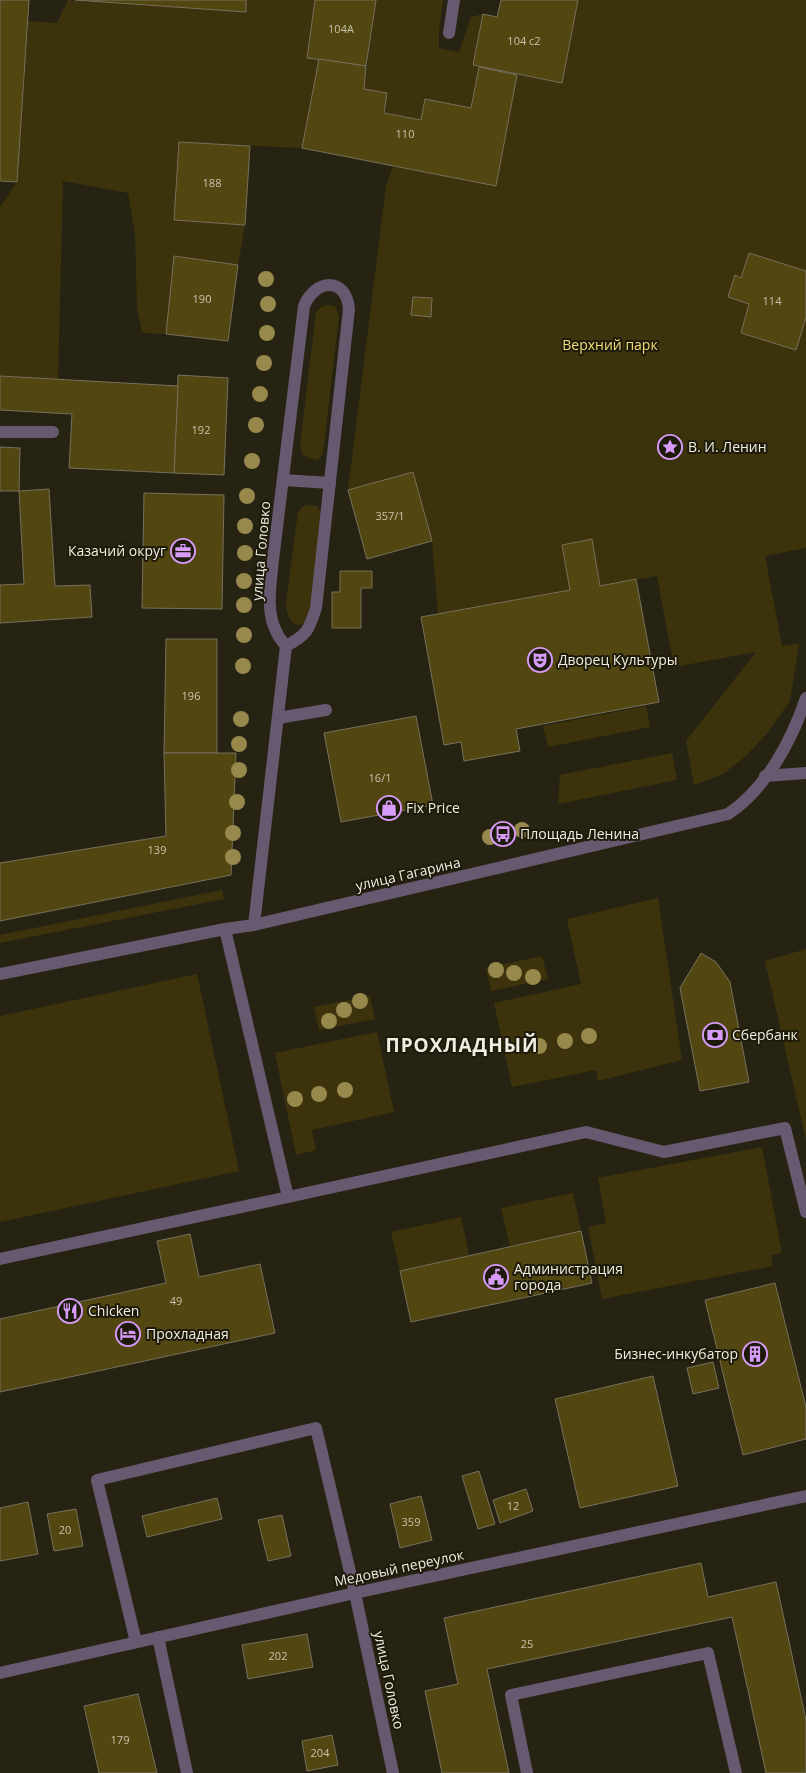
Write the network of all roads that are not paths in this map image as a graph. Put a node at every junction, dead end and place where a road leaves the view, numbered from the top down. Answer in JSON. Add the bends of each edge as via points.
{"nodes":[{"id":1,"x":454,"y":0,"type":"edge"},
{"id":2,"x":449,"y":33,"type":"dead end"},
{"id":3,"x":0,"y":432,"type":"edge"},
{"id":4,"x":53,"y":432,"type":"dead end"},
{"id":5,"x":283,"y":480,"type":"junction"},
{"id":6,"x":330,"y":483,"type":"junction"},
{"id":7,"x":286,"y":646,"type":"junction"},
{"id":8,"x":806,"y":698,"type":"edge"},
{"id":9,"x":326,"y":710,"type":"dead end"},
{"id":10,"x":278,"y":718,"type":"junction"},
{"id":11,"x":806,"y":773,"type":"edge"},
{"id":12,"x":765,"y":776,"type":"junction"},
{"id":13,"x":254,"y":925,"type":"junction"},
{"id":14,"x":225,"y":929,"type":"junction"},
{"id":15,"x":0,"y":974,"type":"edge"},
{"id":16,"x":288,"y":1197,"type":"junction"},
{"id":17,"x":806,"y":1212,"type":"edge"},
{"id":18,"x":0,"y":1259,"type":"edge"},
{"id":19,"x":806,"y":1499,"type":"edge"},
{"id":20,"x":356,"y":1592,"type":"junction"},
{"id":21,"x":158,"y":1638,"type":"junction"},
{"id":22,"x":136,"y":1642,"type":"junction"},
{"id":23,"x":0,"y":1673,"type":"edge"},
{"id":24,"x":187,"y":1773,"type":"edge"},
{"id":25,"x":393,"y":1773,"type":"edge"},
{"id":26,"x":527,"y":1773,"type":"edge"},
{"id":27,"x":736,"y":1773,"type":"edge"}],
"edges":[{"from":1,"to":2,"type":"street"},
{"from":3,"to":4,"type":"street"},
{"from":5,"to":6,"type":"street"},
{"from":5,"to":6,"type":"street","name":"улица Головко","via":[[304,306],[310,293],[332,285],[341,290],[349,309]]},
{"from":5,"to":7,"type":"street","name":"улица Головко","via":[[270,590],[276,632]]},
{"from":6,"to":7,"type":"street","via":[[316,608],[311,625],[302,638]]},
{"from":7,"to":10,"type":"street"},
{"from":8,"to":12,"type":"street","name":"улица Гагарина","via":[[789,741]]},
{"from":9,"to":10,"type":"street"},
{"from":10,"to":13,"type":"street"},
{"from":11,"to":12,"type":"street"},
{"from":12,"to":13,"type":"street","name":"улица Гагарина","via":[[728,814]]},
{"from":13,"to":14,"type":"street","name":"улица Гагарина"},
{"from":14,"to":15,"type":"street","name":"улица Гагарина"},
{"from":14,"to":16,"type":"street"},
{"from":16,"to":17,"type":"street","via":[[586,1132],[664,1152],[785,1128]]},
{"from":16,"to":18,"type":"street"},
{"from":19,"to":20,"type":"street","name":"Медовый переулок"},
{"from":20,"to":21,"type":"street","name":"Медовый переулок"},
{"from":20,"to":22,"type":"street","name":"улица Головко","via":[[316,1428],[97,1480]]},
{"from":20,"to":25,"type":"street","name":"улица Головко"},
{"from":21,"to":22,"type":"street","name":"Медовый переулок"},
{"from":21,"to":24,"type":"street"},
{"from":22,"to":23,"type":"street","name":"Медовый переулок"},
{"from":26,"to":27,"type":"street","via":[[511,1695],[708,1653]]}]}
